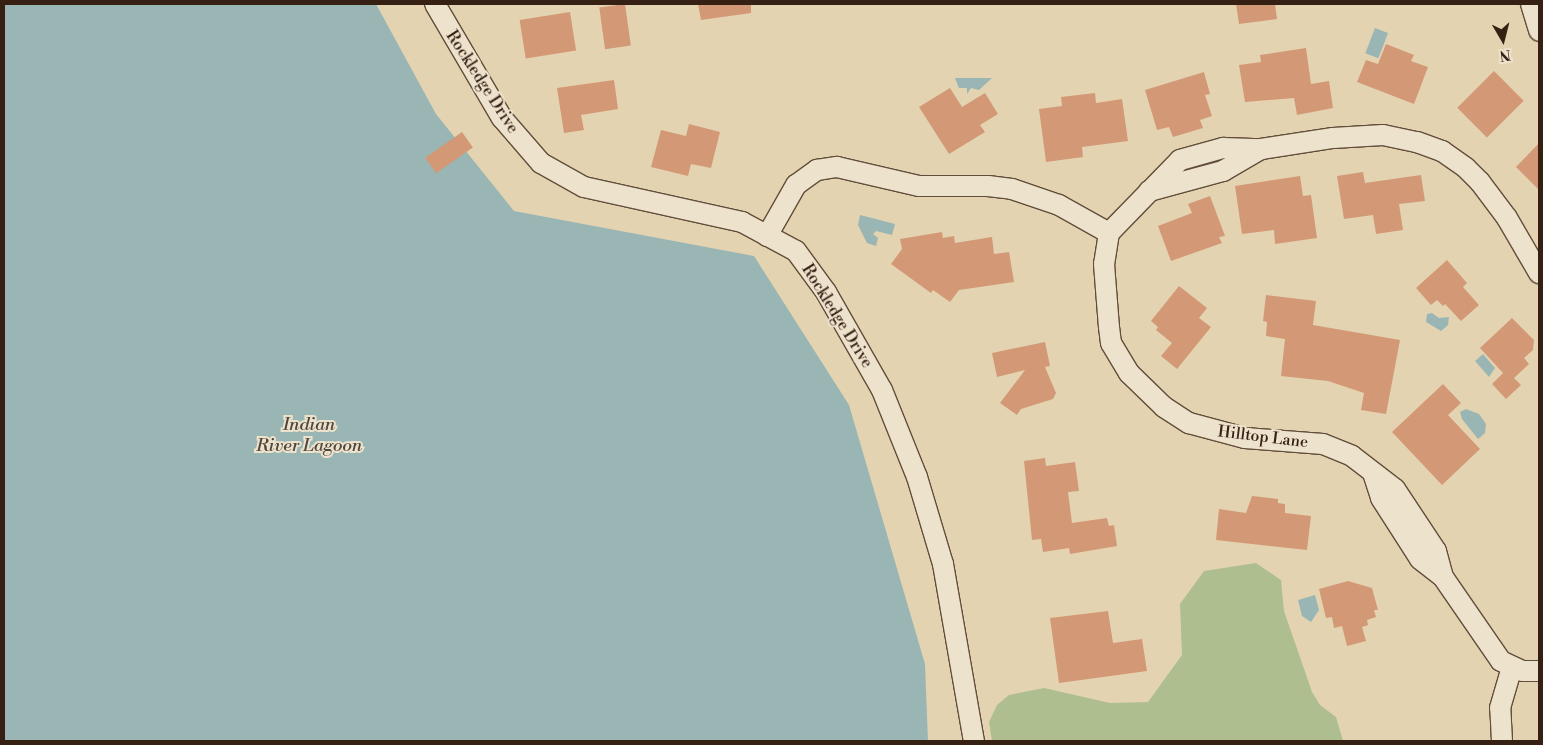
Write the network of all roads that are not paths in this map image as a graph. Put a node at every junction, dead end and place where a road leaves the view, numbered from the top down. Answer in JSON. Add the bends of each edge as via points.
{"nodes":[{"id":1,"x":435,"y":4,"type":"edge"},
{"id":2,"x":1531,"y":4,"type":"edge"},
{"id":3,"x":1539,"y":31,"type":"edge"},
{"id":4,"x":1110,"y":233,"type":"junction"},
{"id":5,"x":767,"y":236,"type":"junction"},
{"id":6,"x":1539,"y":273,"type":"edge"},
{"id":7,"x":1512,"y":666,"type":"junction"},
{"id":8,"x":1539,"y":671,"type":"edge"},
{"id":9,"x":974,"y":741,"type":"edge"},
{"id":10,"x":1502,"y":741,"type":"edge"}],
"edges":[{"from":1,"to":5,"type":"street","name":"Rockledge Drive","via":[[502,118],[541,163],[584,187],[742,222]]},
{"from":2,"to":3,"type":"street"},
{"from":4,"to":5,"type":"street","via":[[1058,205],[1012,189],[918,186],[837,167],[817,170],[796,184]]},
{"from":4,"to":6,"type":"street","via":[[1180,160],[1223,148],[1262,149],[1333,138],[1384,135],[1442,151],[1480,182],[1507,218]]},
{"from":4,"to":7,"type":"street","name":"Hilltop Lane","via":[[1104,264],[1111,343],[1129,373],[1164,407],[1189,423],[1213,432],[1244,438],[1324,444],[1352,456],[1373,473],[1381,498],[1420,559],[1443,577],[1487,645],[1501,661]]},
{"from":5,"to":9,"type":"street","name":"Rockledge Drive","via":[[796,251],[826,292],[882,390],[893,416],[918,477],[943,564]]},
{"from":7,"to":8,"type":"street","name":"Hilltop Lane","via":[[1522,671]]},
{"from":7,"to":10,"type":"street","via":[[1500,708]]}]}
